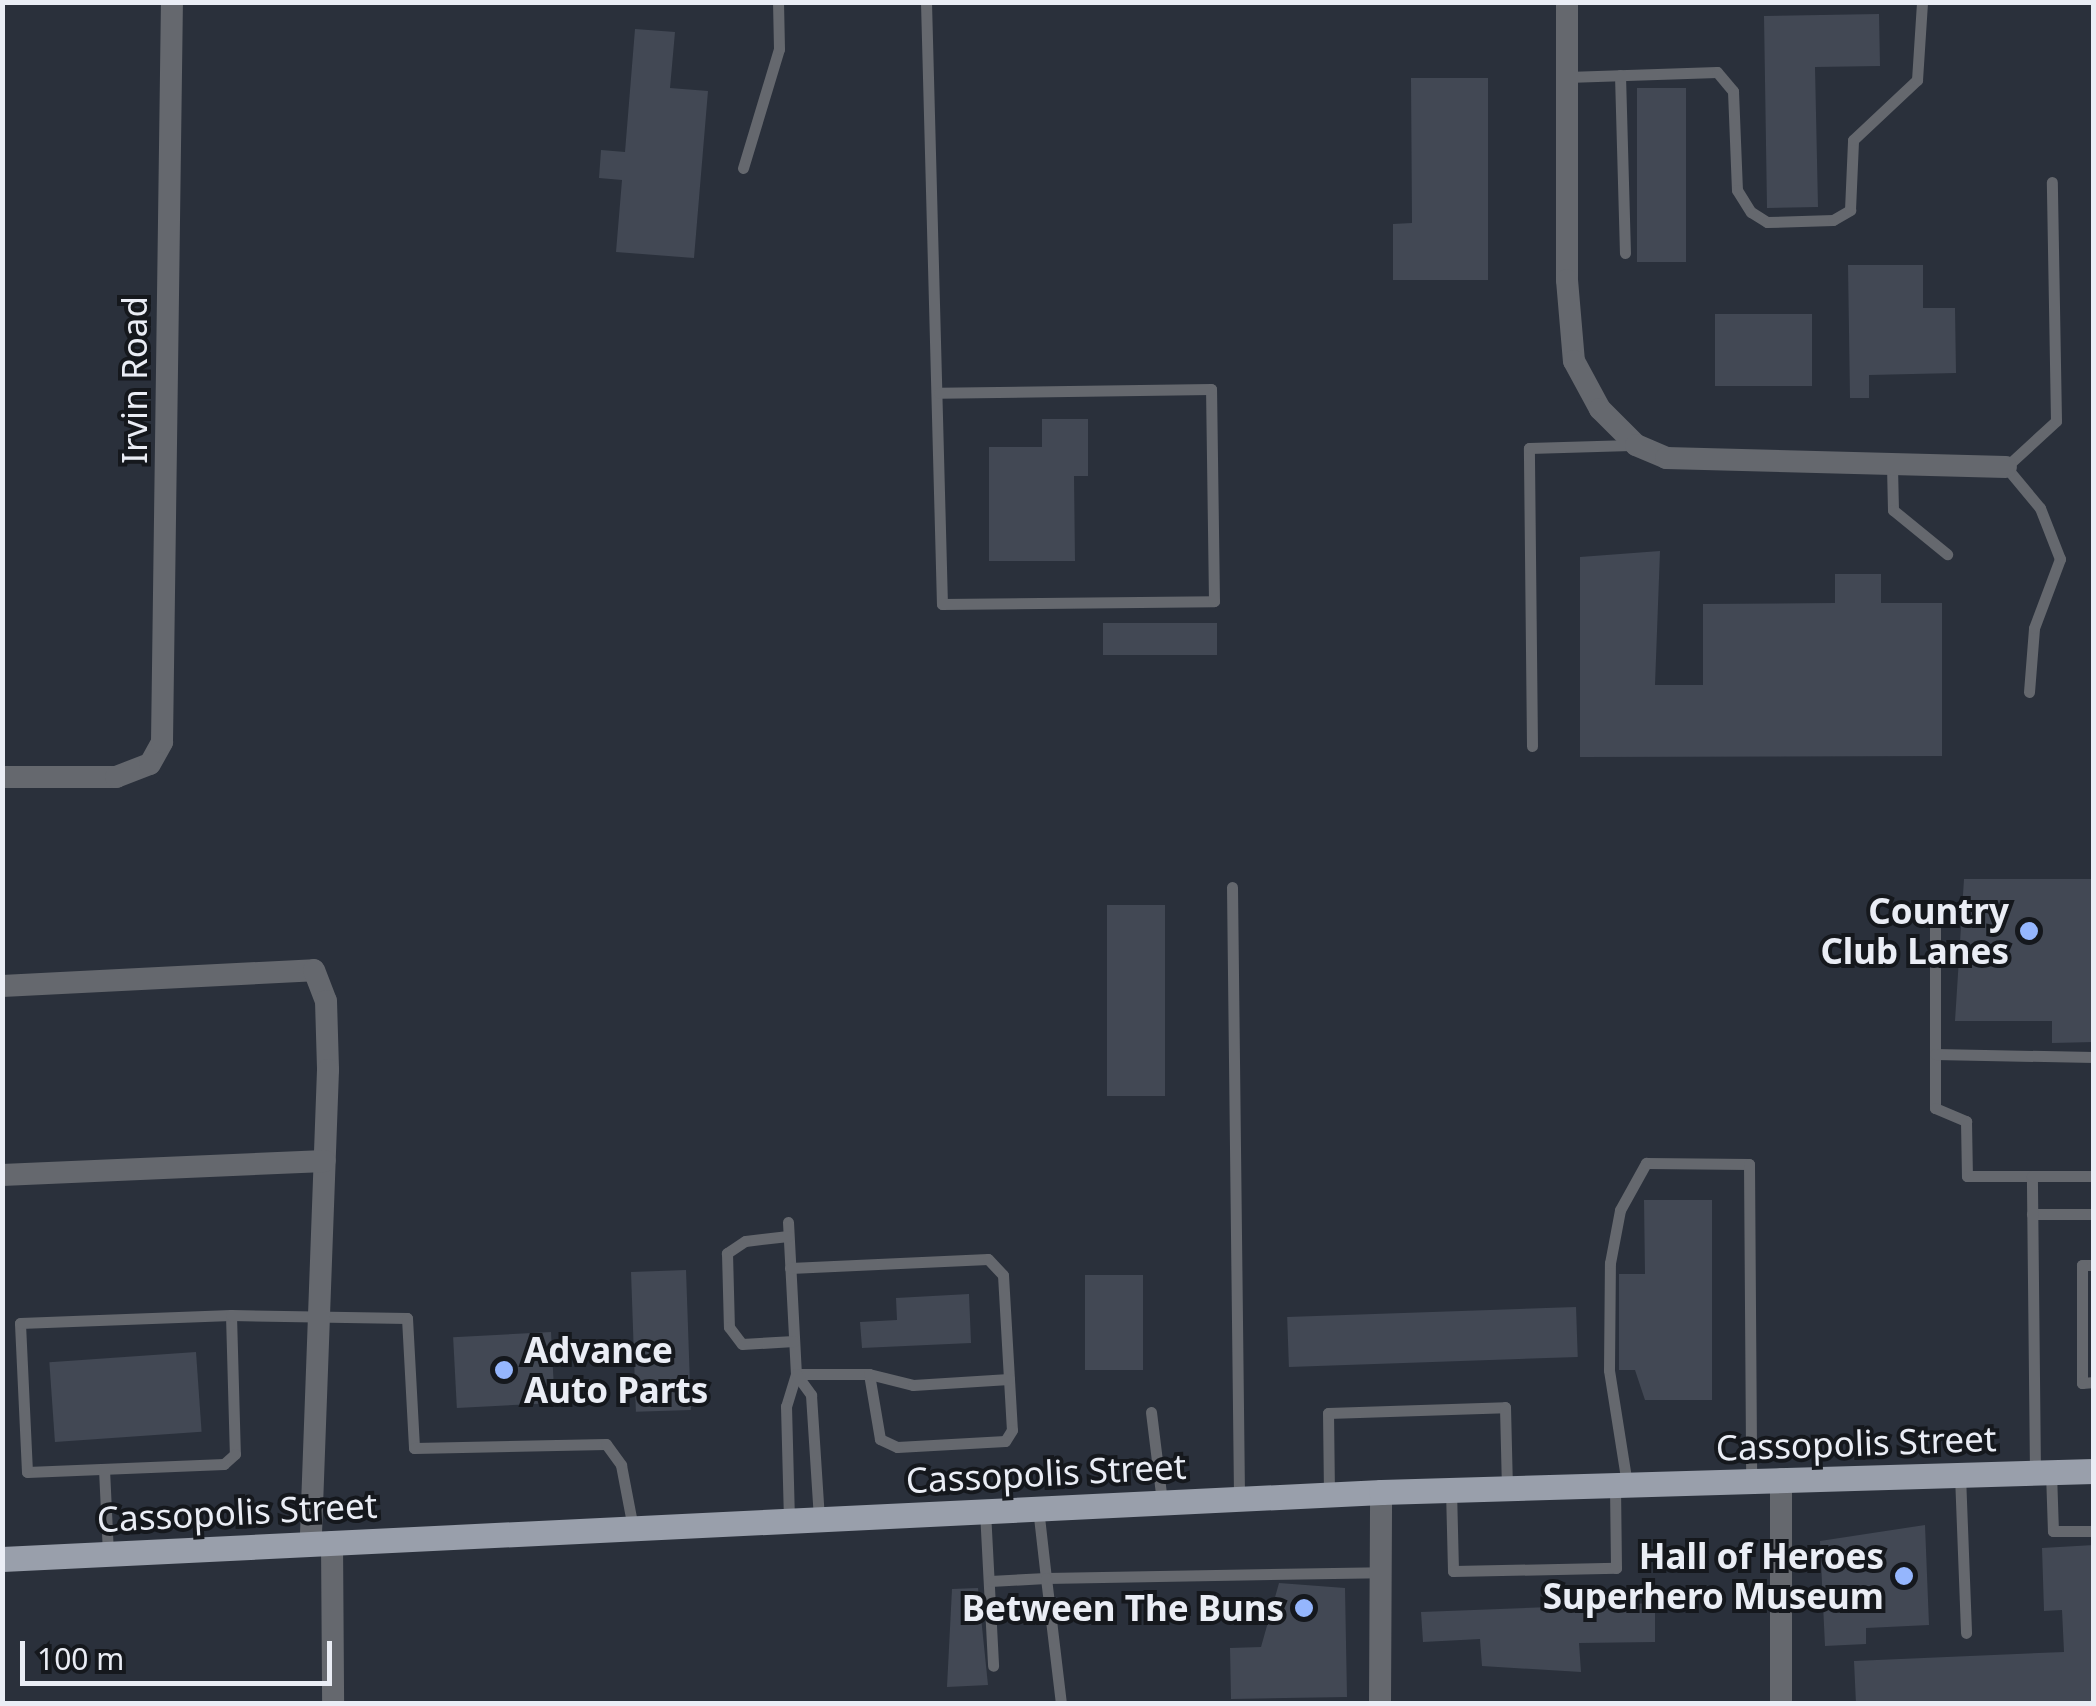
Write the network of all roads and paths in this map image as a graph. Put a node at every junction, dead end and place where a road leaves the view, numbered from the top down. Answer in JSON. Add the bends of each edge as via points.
{"nodes":[{"id":1,"x":172,"y":2,"type":"edge"},
{"id":2,"x":778,"y":2,"type":"edge"},
{"id":3,"x":926,"y":2,"type":"edge"},
{"id":4,"x":1567,"y":2,"type":"edge"},
{"id":5,"x":1922,"y":2,"type":"edge"},
{"id":6,"x":1620,"y":75,"type":"junction"},
{"id":7,"x":1567,"y":76,"type":"junction"},
{"id":8,"x":743,"y":168,"type":"dead end"},
{"id":9,"x":2052,"y":182,"type":"dead end"},
{"id":10,"x":1624,"y":254,"type":"dead end"},
{"id":11,"x":939,"y":393,"type":"junction"},
{"id":12,"x":1636,"y":445,"type":"junction"},
{"id":13,"x":1892,"y":466,"type":"junction"},
{"id":14,"x":2006,"y":467,"type":"junction"},
{"id":15,"x":1947,"y":554,"type":"dead end"},
{"id":16,"x":2029,"y":692,"type":"dead end"},
{"id":17,"x":1532,"y":746,"type":"dead end"},
{"id":18,"x":2,"y":777,"type":"edge"},
{"id":19,"x":1232,"y":887,"type":"dead end"},
{"id":20,"x":1935,"y":918,"type":"dead end"},
{"id":21,"x":2,"y":986,"type":"edge"},
{"id":22,"x":1935,"y":1054,"type":"junction"},
{"id":23,"x":2094,"y":1057,"type":"edge"},
{"id":24,"x":325,"y":1161,"type":"junction"},
{"id":25,"x":2,"y":1176,"type":"edge"},
{"id":26,"x":2032,"y":1176,"type":"junction"},
{"id":27,"x":2094,"y":1176,"type":"edge"},
{"id":28,"x":2032,"y":1214,"type":"junction"},
{"id":29,"x":2094,"y":1214,"type":"edge"},
{"id":30,"x":788,"y":1222,"type":"dead end"},
{"id":31,"x":788,"y":1236,"type":"junction"},
{"id":32,"x":2094,"y":1265,"type":"edge"},
{"id":33,"x":790,"y":1268,"type":"junction"},
{"id":34,"x":230,"y":1315,"type":"junction"},
{"id":35,"x":322,"y":1315,"type":"junction"},
{"id":36,"x":794,"y":1340,"type":"junction"},
{"id":37,"x":796,"y":1374,"type":"junction"},
{"id":38,"x":869,"y":1374,"type":"junction"},
{"id":39,"x":1010,"y":1379,"type":"junction"},
{"id":40,"x":2094,"y":1382,"type":"edge"},
{"id":41,"x":1151,"y":1412,"type":"dead end"},
{"id":42,"x":104,"y":1469,"type":"junction"},
{"id":43,"x":2094,"y":1471,"type":"edge"},
{"id":44,"x":2043,"y":1473,"type":"junction"},
{"id":45,"x":1960,"y":1475,"type":"junction"},
{"id":46,"x":1752,"y":1480,"type":"junction"},
{"id":47,"x":1781,"y":1480,"type":"junction"},
{"id":48,"x":1621,"y":1484,"type":"junction"},
{"id":49,"x":1508,"y":1488,"type":"junction"},
{"id":50,"x":1451,"y":1489,"type":"junction"},
{"id":51,"x":1381,"y":1492,"type":"junction"},
{"id":52,"x":1329,"y":1494,"type":"junction"},
{"id":53,"x":1239,"y":1498,"type":"junction"},
{"id":54,"x":1162,"y":1502,"type":"junction"},
{"id":55,"x":1038,"y":1508,"type":"junction"},
{"id":56,"x":985,"y":1511,"type":"junction"},
{"id":57,"x":819,"y":1519,"type":"junction"},
{"id":58,"x":789,"y":1520,"type":"junction"},
{"id":59,"x":633,"y":1528,"type":"junction"},
{"id":60,"x":2094,"y":1531,"type":"edge"},
{"id":61,"x":321,"y":1542,"type":"junction"},
{"id":62,"x":108,"y":1553,"type":"junction"},
{"id":63,"x":2,"y":1558,"type":"edge"},
{"id":64,"x":1380,"y":1572,"type":"junction"},
{"id":65,"x":1046,"y":1578,"type":"junction"},
{"id":66,"x":990,"y":1581,"type":"junction"},
{"id":67,"x":1966,"y":1633,"type":"dead end"},
{"id":68,"x":994,"y":1666,"type":"dead end"},
{"id":69,"x":333,"y":1704,"type":"edge"},
{"id":70,"x":1062,"y":1704,"type":"edge"},
{"id":71,"x":1380,"y":1704,"type":"edge"},
{"id":72,"x":1780,"y":1704,"type":"edge"}],
"edges":[{"from":1,"to":18,"type":"street","name":"Irvin Road","via":[[166,697],[157,757],[116,777]]},
{"from":2,"to":8,"type":"lane","via":[[778,49]]},
{"from":3,"to":11,"type":"lane"},
{"from":4,"to":7,"type":"street"},
{"from":5,"to":6,"type":"lane","via":[[1918,80],[1859,130],[1850,210],[1833,220],[1767,222],[1751,212],[1737,190],[1733,91],[1718,72]]},
{"from":6,"to":7,"type":"lane"},
{"from":6,"to":10,"type":"lane"},
{"from":7,"to":12,"type":"street","via":[[1574,361],[1600,409]]},
{"from":9,"to":14,"type":"lane","via":[[2056,421]]},
{"from":11,"to":11,"type":"lane","via":[[942,604],[1214,601],[1211,389]]},
{"from":12,"to":13,"type":"street","via":[[1721,466]]},
{"from":12,"to":17,"type":"lane","via":[[1528,448]]},
{"from":13,"to":14,"type":"street"},
{"from":13,"to":15,"type":"lane","via":[[1893,510]]},
{"from":14,"to":16,"type":"lane","via":[[2040,508],[2060,559],[2034,628]]},
{"from":19,"to":53,"type":"lane"},
{"from":20,"to":22,"type":"lane"},
{"from":21,"to":24,"type":"street","via":[[314,970],[326,1001]]},
{"from":22,"to":23,"type":"lane"},
{"from":22,"to":26,"type":"lane","via":[[1935,1108],[1966,1121],[1967,1176]]},
{"from":24,"to":25,"type":"street"},
{"from":24,"to":35,"type":"street"},
{"from":26,"to":27,"type":"lane"},
{"from":26,"to":28,"type":"lane"},
{"from":28,"to":29,"type":"lane"},
{"from":28,"to":44,"type":"lane"},
{"from":30,"to":31,"type":"lane"},
{"from":31,"to":33,"type":"lane"},
{"from":31,"to":36,"type":"lane","via":[[745,1241],[727,1253],[729,1327],[742,1344]]},
{"from":32,"to":40,"type":"lane","via":[[2082,1265],[2082,1382]]},
{"from":33,"to":36,"type":"lane"},
{"from":33,"to":39,"type":"lane","via":[[988,1259],[1004,1275]]},
{"from":34,"to":35,"type":"lane"},
{"from":34,"to":42,"type":"lane","via":[[235,1454],[224,1464]]},
{"from":34,"to":42,"type":"lane","via":[[20,1323],[27,1472]]},
{"from":35,"to":59,"type":"lane","via":[[407,1318],[414,1448],[606,1444],[620,1465]]},
{"from":35,"to":61,"type":"street"},
{"from":36,"to":37,"type":"lane"},
{"from":37,"to":38,"type":"lane"},
{"from":37,"to":57,"type":"lane","via":[[812,1394]]},
{"from":37,"to":58,"type":"lane","via":[[786,1406]]},
{"from":38,"to":39,"type":"lane","via":[[913,1385]]},
{"from":38,"to":39,"type":"lane","via":[[880,1439],[897,1447],[1004,1441]]},
{"from":41,"to":54,"type":"lane"},
{"from":42,"to":62,"type":"lane"},
{"from":43,"to":44,"type":"main road","name":"Cassopolis Street"},
{"from":44,"to":45,"type":"main road","name":"Cassopolis Street"},
{"from":44,"to":60,"type":"lane","via":[[2053,1531]]},
{"from":45,"to":47,"type":"main road","name":"Cassopolis Street"},
{"from":45,"to":67,"type":"lane"},
{"from":46,"to":47,"type":"main road","name":"Cassopolis Street"},
{"from":46,"to":48,"type":"main road","name":"Cassopolis Street"},
{"from":46,"to":48,"type":"lane","via":[[1749,1164],[1646,1163],[1620,1210],[1610,1263],[1609,1370]]},
{"from":47,"to":72,"type":"street"},
{"from":48,"to":49,"type":"main road","name":"Cassopolis Street"},
{"from":48,"to":50,"type":"lane","via":[[1616,1568],[1453,1572]]},
{"from":49,"to":50,"type":"main road","name":"Cassopolis Street"},
{"from":49,"to":52,"type":"lane","via":[[1505,1407],[1328,1413]]},
{"from":50,"to":51,"type":"main road","name":"Cassopolis Street"},
{"from":51,"to":52,"type":"main road","name":"Cassopolis Street"},
{"from":51,"to":64,"type":"street"},
{"from":52,"to":53,"type":"main road","name":"Cassopolis Street"},
{"from":53,"to":54,"type":"main road","name":"Cassopolis Street"},
{"from":54,"to":55,"type":"main road","name":"Cassopolis Street"},
{"from":55,"to":56,"type":"main road","name":"Cassopolis Street"},
{"from":55,"to":65,"type":"lane"},
{"from":56,"to":57,"type":"main road","name":"Cassopolis Street"},
{"from":56,"to":66,"type":"lane"},
{"from":57,"to":58,"type":"main road","name":"Cassopolis Street"},
{"from":58,"to":59,"type":"main road","name":"Cassopolis Street"},
{"from":59,"to":61,"type":"main road","name":"Cassopolis Street"},
{"from":61,"to":62,"type":"main road","name":"Cassopolis Street"},
{"from":61,"to":69,"type":"street"},
{"from":62,"to":63,"type":"main road","name":"Cassopolis Street"},
{"from":64,"to":65,"type":"lane"},
{"from":64,"to":71,"type":"street"},
{"from":65,"to":66,"type":"lane"},
{"from":65,"to":70,"type":"lane"},
{"from":66,"to":68,"type":"lane"}]}
